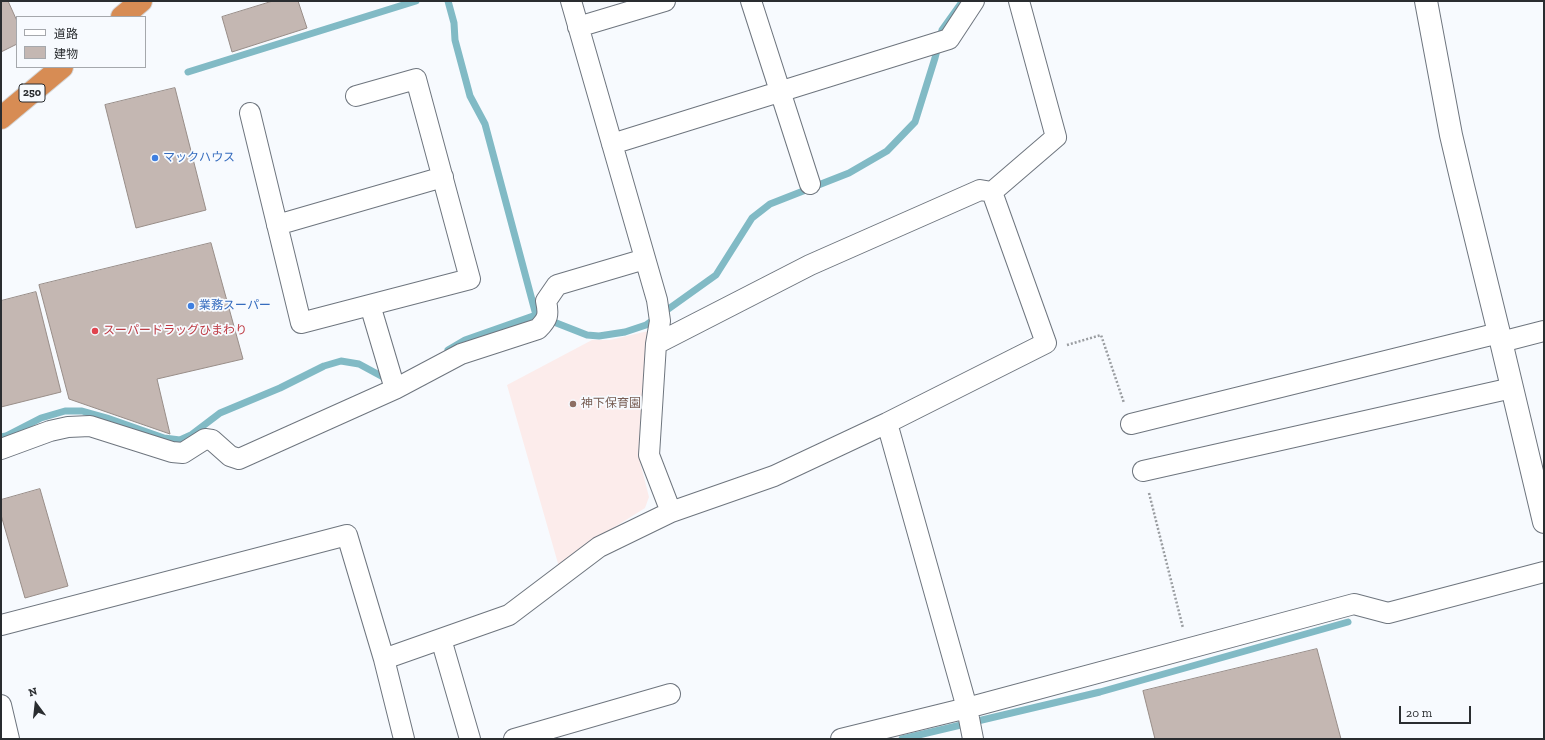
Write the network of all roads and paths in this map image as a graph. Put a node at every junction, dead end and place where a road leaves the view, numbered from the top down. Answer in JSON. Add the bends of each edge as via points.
{"nodes":[{"id":1,"x":141,"y":1,"type":"edge"},
{"id":2,"x":571,"y":1,"type":"edge"},
{"id":3,"x":665,"y":1,"type":"edge"},
{"id":4,"x":751,"y":1,"type":"edge"},
{"id":5,"x":974,"y":1,"type":"edge"},
{"id":6,"x":1019,"y":1,"type":"edge"},
{"id":7,"x":1426,"y":1,"type":"edge"},
{"id":8,"x":123,"y":16,"type":"edge"},
{"id":9,"x":578,"y":27,"type":"junction"},
{"id":10,"x":61,"y":68,"type":"edge"},
{"id":11,"x":780,"y":92,"type":"junction"},
{"id":12,"x":356,"y":96,"type":"dead end"},
{"id":13,"x":250,"y":113,"type":"dead end"},
{"id":14,"x":1,"y":118,"type":"edge"},
{"id":15,"x":612,"y":144,"type":"junction"},
{"id":16,"x":443,"y":177,"type":"junction"},
{"id":17,"x":810,"y":184,"type":"dead end"},
{"id":18,"x":992,"y":192,"type":"junction"},
{"id":19,"x":277,"y":225,"type":"junction"},
{"id":20,"x":645,"y":259,"type":"junction"},
{"id":21,"x":370,"y":305,"type":"junction"},
{"id":22,"x":1544,"y":331,"type":"edge"},
{"id":23,"x":1500,"y":337,"type":"junction"},
{"id":24,"x":656,"y":344,"type":"junction"},
{"id":25,"x":395,"y":388,"type":"junction"},
{"id":26,"x":1512,"y":388,"type":"junction"},
{"id":27,"x":887,"y":423,"type":"junction"},
{"id":28,"x":1131,"y":424,"type":"dead end"},
{"id":29,"x":1,"y":449,"type":"edge"},
{"id":30,"x":1143,"y":471,"type":"dead end"},
{"id":31,"x":671,"y":512,"type":"junction"},
{"id":32,"x":1544,"y":522,"type":"edge"},
{"id":33,"x":1544,"y":572,"type":"edge"},
{"id":34,"x":1,"y":625,"type":"edge"},
{"id":35,"x":441,"y":639,"type":"junction"},
{"id":36,"x":384,"y":659,"type":"junction"},
{"id":37,"x":670,"y":694,"type":"dead end"},
{"id":38,"x":1,"y":704,"type":"edge"},
{"id":39,"x":970,"y":722,"type":"edge"},
{"id":40,"x":9,"y":739,"type":"edge"},
{"id":41,"x":404,"y":739,"type":"edge"},
{"id":42,"x":470,"y":739,"type":"edge"},
{"id":43,"x":514,"y":739,"type":"edge"},
{"id":44,"x":841,"y":739,"type":"edge"}],
"edges":[{"from":1,"to":8,"type":"highway"},
{"from":2,"to":9,"type":"street"},
{"from":3,"to":9,"type":"street"},
{"from":4,"to":11,"type":"street"},
{"from":5,"to":11,"type":"street","via":[[949,39]]},
{"from":6,"to":18,"type":"street","via":[[1056,137]]},
{"from":7,"to":23,"type":"street","via":[[1451,135]]},
{"from":9,"to":15,"type":"street"},
{"from":10,"to":14,"type":"highway","number":"250"},
{"from":11,"to":15,"type":"street"},
{"from":11,"to":17,"type":"street"},
{"from":12,"to":16,"type":"street","via":[[416,79]]},
{"from":13,"to":19,"type":"street"},
{"from":15,"to":20,"type":"street"},
{"from":16,"to":19,"type":"street"},
{"from":16,"to":21,"type":"street","via":[[470,279]]},
{"from":18,"to":24,"type":"street","via":[[980,190],[810,265]]},
{"from":18,"to":27,"type":"street","via":[[1046,343]]},
{"from":19,"to":21,"type":"street","via":[[301,323]]},
{"from":20,"to":24,"type":"street","via":[[659,314]]},
{"from":20,"to":25,"type":"street","via":[[557,285],[546,301],[547,318],[538,329],[461,354]]},
{"from":21,"to":25,"type":"street"},
{"from":22,"to":23,"type":"street"},
{"from":23,"to":26,"type":"street"},
{"from":23,"to":28,"type":"street"},
{"from":24,"to":31,"type":"street","via":[[649,455]]},
{"from":25,"to":29,"type":"street","via":[[238,459],[230,456],[212,440],[205,439],[183,452],[172,452],[90,426],[68,426]]},
{"from":26,"to":30,"type":"street"},
{"from":26,"to":32,"type":"street"},
{"from":27,"to":31,"type":"street","via":[[774,476]]},
{"from":27,"to":39,"type":"street"},
{"from":31,"to":35,"type":"street","via":[[599,547],[509,615]]},
{"from":33,"to":39,"type":"street","via":[[1388,613],[1354,604]]},
{"from":34,"to":36,"type":"street","via":[[347,535]]},
{"from":35,"to":36,"type":"street"},
{"from":35,"to":42,"type":"street"},
{"from":36,"to":41,"type":"street"},
{"from":37,"to":43,"type":"street"},
{"from":38,"to":40,"type":"street"},
{"from":39,"to":44,"type":"street"}]}
